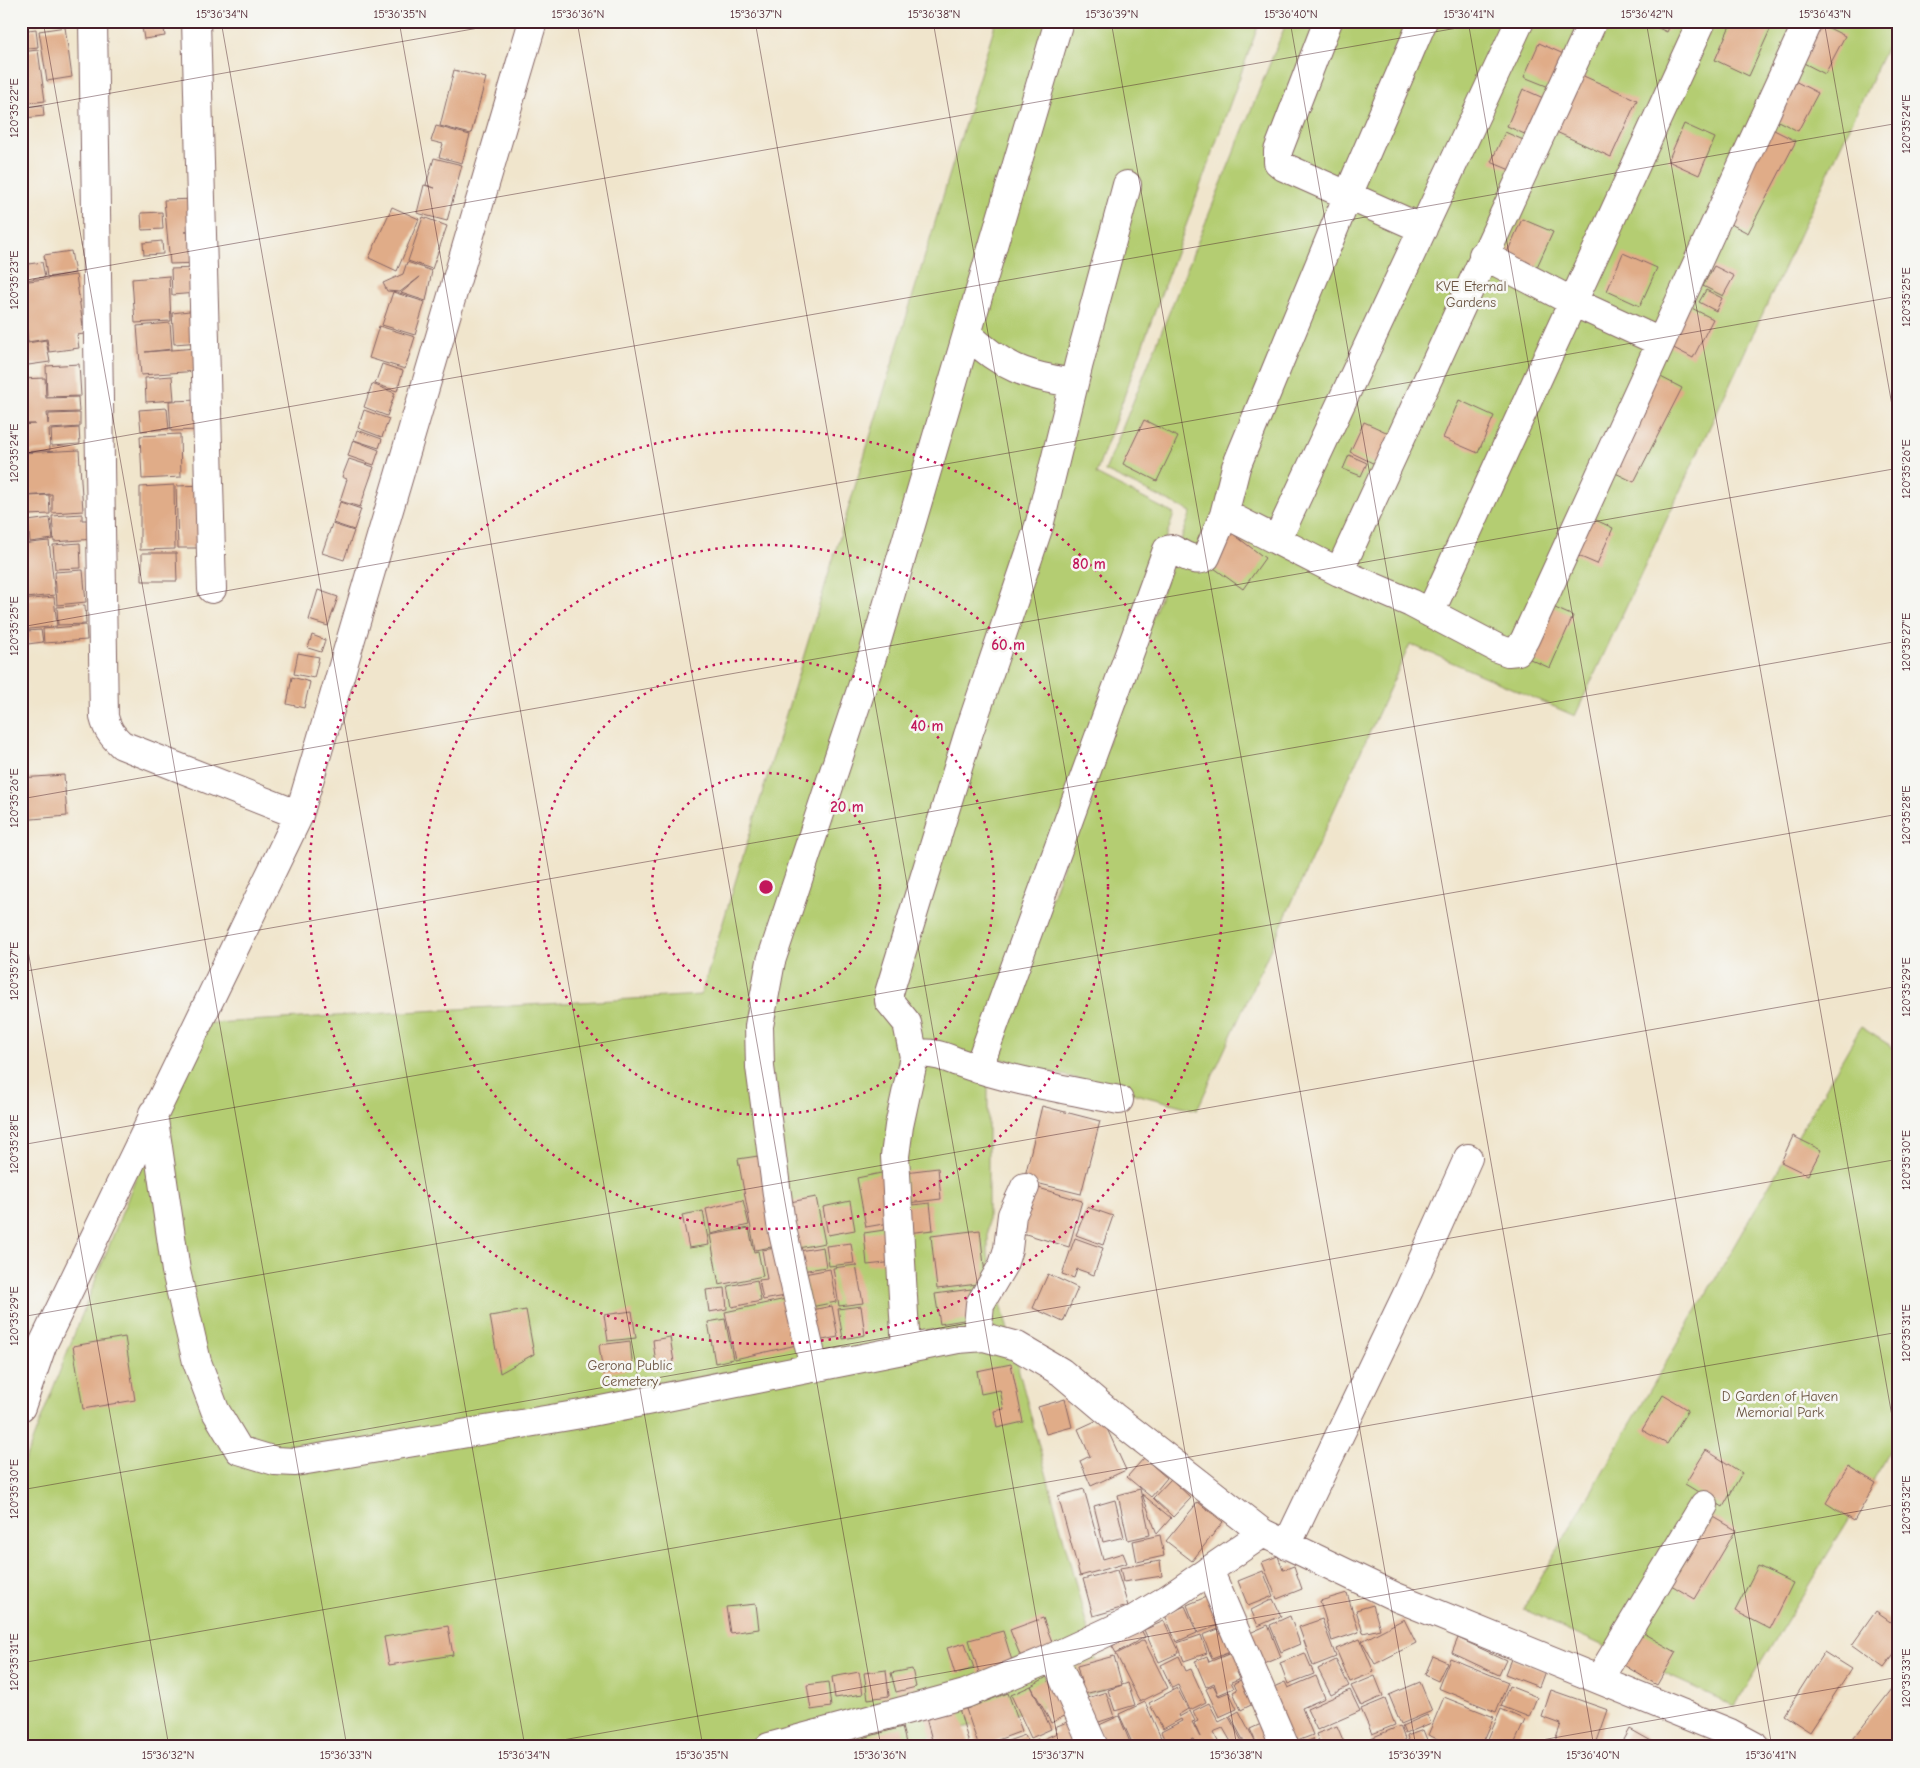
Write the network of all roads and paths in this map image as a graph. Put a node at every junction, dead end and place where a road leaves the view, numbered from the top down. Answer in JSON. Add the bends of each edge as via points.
{"nodes":[{"id":1,"x":93,"y":21,"type":"edge"},
{"id":2,"x":196,"y":21,"type":"edge"},
{"id":3,"x":533,"y":21,"type":"edge"},
{"id":4,"x":1059,"y":21,"type":"edge"},
{"id":5,"x":1328,"y":21,"type":"edge"},
{"id":6,"x":1423,"y":21,"type":"edge"},
{"id":7,"x":1520,"y":21,"type":"edge"},
{"id":8,"x":1593,"y":21,"type":"edge"},
{"id":9,"x":1702,"y":21,"type":"edge"},
{"id":10,"x":1808,"y":21,"type":"edge"},
{"id":11,"x":1127,"y":184,"type":"dead end"},
{"id":12,"x":1348,"y":195,"type":"junction"},
{"id":13,"x":1423,"y":229,"type":"junction"},
{"id":14,"x":1483,"y":255,"type":"junction"},
{"id":15,"x":1573,"y":302,"type":"junction"},
{"id":16,"x":967,"y":334,"type":"junction"},
{"id":17,"x":1660,"y":342,"type":"junction"},
{"id":18,"x":1074,"y":383,"type":"junction"},
{"id":19,"x":1224,"y":515,"type":"junction"},
{"id":20,"x":1277,"y":540,"type":"junction"},
{"id":21,"x":1338,"y":572,"type":"junction"},
{"id":22,"x":212,"y":590,"type":"dead end"},
{"id":23,"x":1430,"y":614,"type":"junction"},
{"id":24,"x":299,"y":815,"type":"junction"},
{"id":25,"x":914,"y":1057,"type":"junction"},
{"id":26,"x":978,"y":1069,"type":"junction"},
{"id":27,"x":1118,"y":1100,"type":"dead end"},
{"id":28,"x":153,"y":1113,"type":"junction"},
{"id":29,"x":1468,"y":1158,"type":"dead end"},
{"id":30,"x":1025,"y":1187,"type":"dead end"},
{"id":31,"x":977,"y":1337,"type":"junction"},
{"id":32,"x":906,"y":1350,"type":"junction"},
{"id":33,"x":814,"y":1368,"type":"junction"},
{"id":34,"x":21,"y":1407,"type":"edge"},
{"id":35,"x":1704,"y":1505,"type":"dead end"},
{"id":36,"x":1263,"y":1533,"type":"junction"},
{"id":37,"x":1287,"y":1545,"type":"junction"},
{"id":38,"x":1209,"y":1570,"type":"junction"},
{"id":39,"x":1054,"y":1657,"type":"junction"},
{"id":40,"x":1599,"y":1679,"type":"junction"},
{"id":41,"x":769,"y":1747,"type":"edge"},
{"id":42,"x":1094,"y":1747,"type":"edge"},
{"id":43,"x":1285,"y":1747,"type":"edge"},
{"id":44,"x":1756,"y":1747,"type":"edge"}],
"edges":[{"from":1,"to":24,"type":"street","via":[[104,717],[113,738],[122,745]]},
{"from":2,"to":22,"type":"street"},
{"from":3,"to":24,"type":"street"},
{"from":4,"to":16,"type":"street"},
{"from":5,"to":12,"type":"street","via":[[1277,155],[1284,168]]},
{"from":6,"to":12,"type":"street"},
{"from":7,"to":13,"type":"street"},
{"from":8,"to":14,"type":"street"},
{"from":9,"to":15,"type":"street"},
{"from":10,"to":17,"type":"street"},
{"from":11,"to":18,"type":"street"},
{"from":12,"to":13,"type":"street"},
{"from":12,"to":19,"type":"street","via":[[1236,467]]},
{"from":13,"to":20,"type":"street"},
{"from":14,"to":15,"type":"street"},
{"from":14,"to":21,"type":"street"},
{"from":15,"to":17,"type":"street"},
{"from":15,"to":23,"type":"street"},
{"from":16,"to":18,"type":"street","via":[[989,355],[1008,366],[1026,374]]},
{"from":16,"to":33,"type":"street","via":[[873,654],[772,961],[759,1026],[760,1066],[781,1224]]},
{"from":17,"to":23,"type":"street","via":[[1521,648],[1508,652]]},
{"from":18,"to":25,"type":"street","via":[[1038,526],[968,735],[889,994],[890,1001],[907,1023]]},
{"from":19,"to":20,"type":"street"},
{"from":19,"to":26,"type":"street","via":[[1202,560],[1167,550]]},
{"from":20,"to":21,"type":"street"},
{"from":21,"to":23,"type":"street"},
{"from":24,"to":28,"type":"street"},
{"from":25,"to":26,"type":"street","via":[[926,1053]]},
{"from":25,"to":32,"type":"street","via":[[895,1156]]},
{"from":26,"to":27,"type":"street"},
{"from":28,"to":33,"type":"street","via":[[176,1271],[197,1362],[214,1410],[239,1450],[275,1461],[295,1462],[582,1414]]},
{"from":28,"to":34,"type":"street","via":[[42,1346]]},
{"from":29,"to":37,"type":"street"},
{"from":30,"to":31,"type":"street","via":[[1012,1215],[1003,1265],[980,1304]]},
{"from":31,"to":32,"type":"street"},
{"from":31,"to":36,"type":"street","via":[[1017,1346],[1061,1372]]},
{"from":32,"to":33,"type":"street"},
{"from":35,"to":40,"type":"street"},
{"from":36,"to":37,"type":"street"},
{"from":36,"to":38,"type":"street"},
{"from":37,"to":40,"type":"street","via":[[1396,1597]]},
{"from":38,"to":39,"type":"street","via":[[1131,1621]]},
{"from":38,"to":43,"type":"street"},
{"from":39,"to":41,"type":"street","via":[[965,1694]]},
{"from":39,"to":42,"type":"street"},
{"from":40,"to":44,"type":"street","via":[[1730,1733]]}]}
